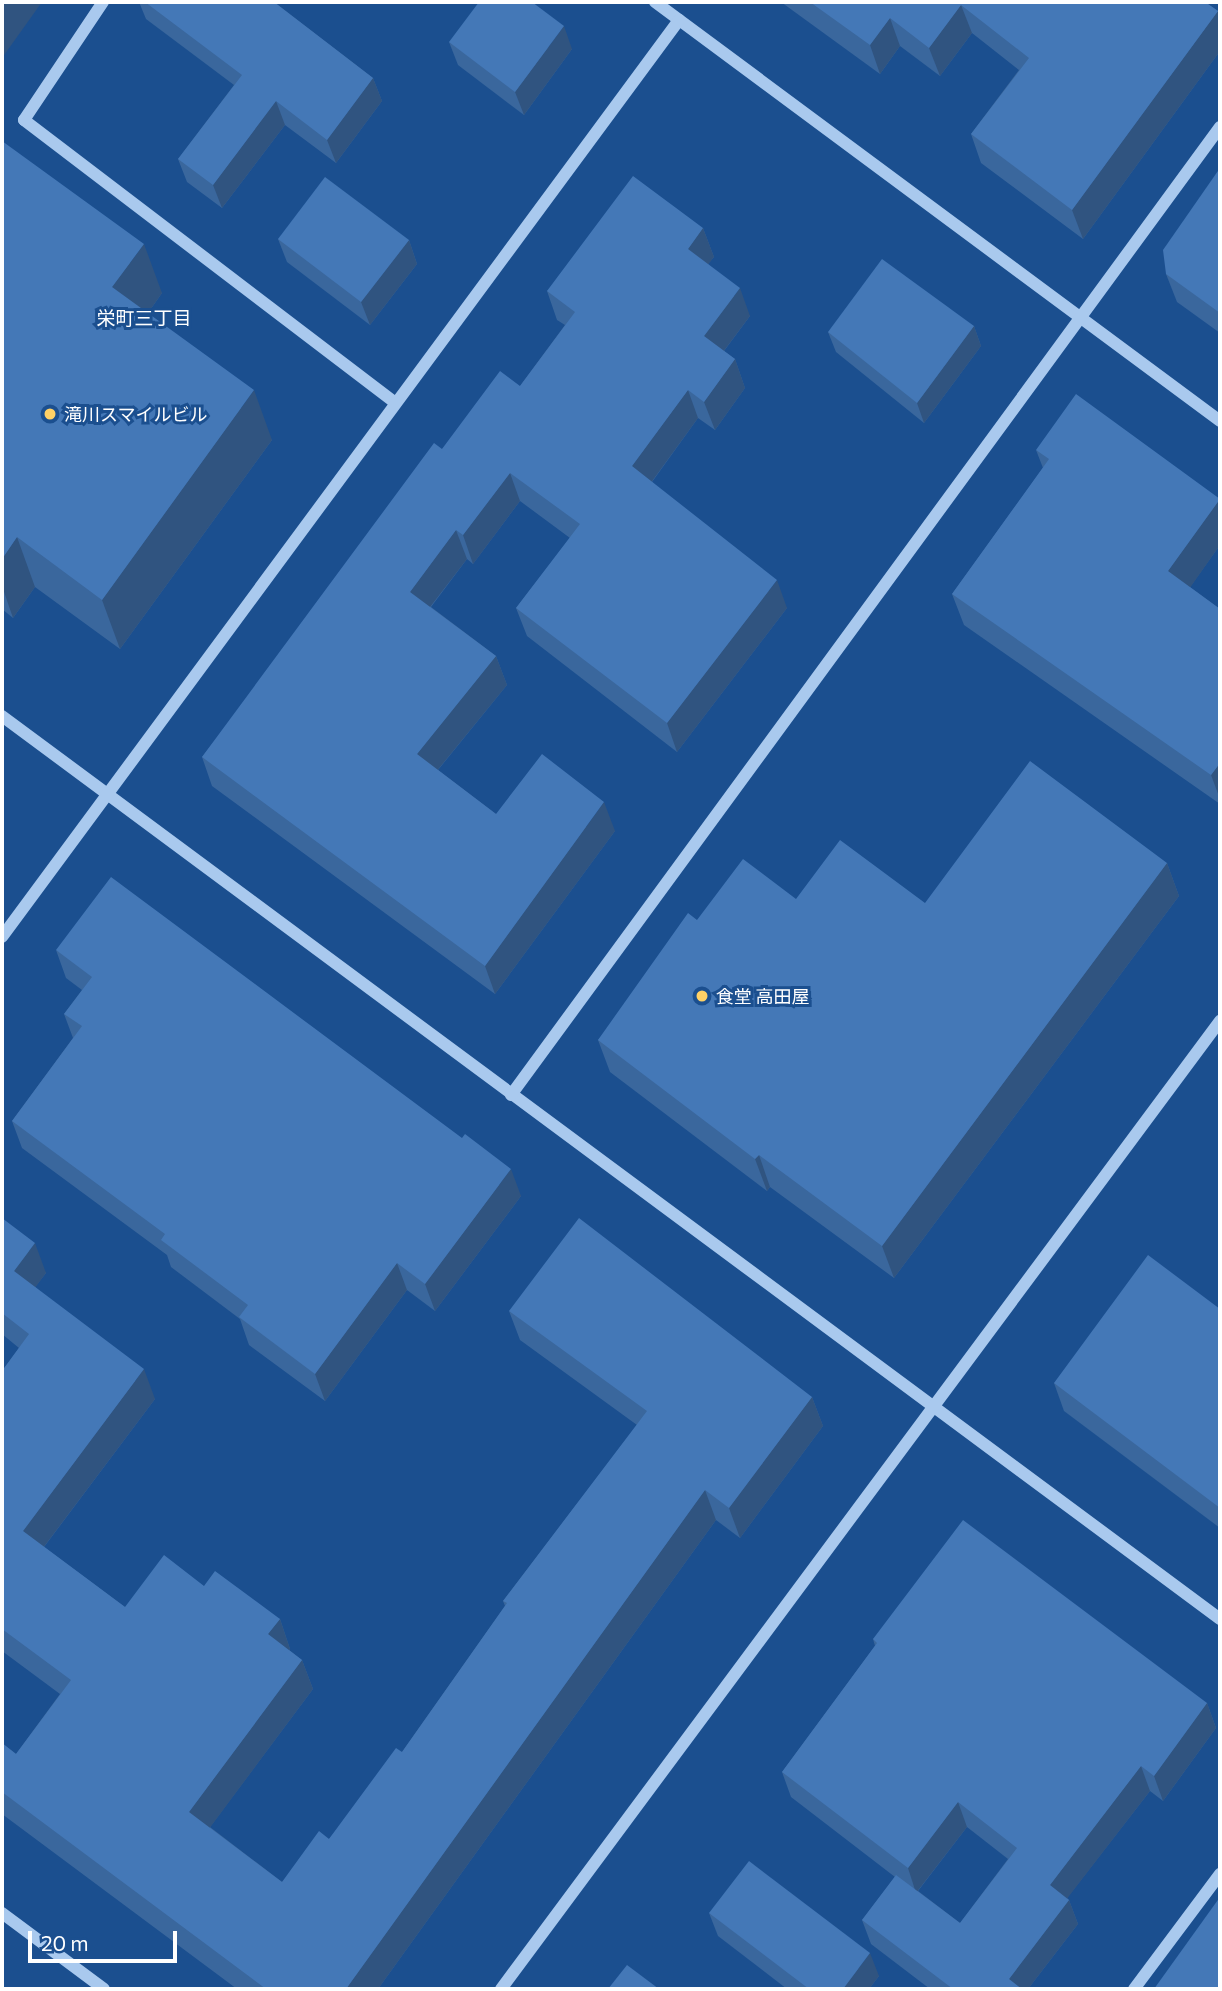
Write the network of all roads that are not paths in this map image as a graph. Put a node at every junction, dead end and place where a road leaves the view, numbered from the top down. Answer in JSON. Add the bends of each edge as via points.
{"nodes":[{"id":1,"x":103,"y":2,"type":"edge"},
{"id":2,"x":655,"y":2,"type":"edge"},
{"id":3,"x":679,"y":20,"type":"junction"},
{"id":4,"x":1220,"y":127,"type":"edge"},
{"id":5,"x":1081,"y":318,"type":"junction"},
{"id":6,"x":394,"y":402,"type":"junction"},
{"id":7,"x":1220,"y":421,"type":"edge"},
{"id":8,"x":2,"y":716,"type":"edge"},
{"id":9,"x":108,"y":795,"type":"junction"},
{"id":10,"x":2,"y":937,"type":"edge"},
{"id":11,"x":1220,"y":1021,"type":"edge"},
{"id":12,"x":511,"y":1095,"type":"junction"},
{"id":13,"x":934,"y":1406,"type":"junction"},
{"id":14,"x":1220,"y":1619,"type":"edge"},
{"id":15,"x":1220,"y":1874,"type":"edge"},
{"id":16,"x":2,"y":1913,"type":"edge"},
{"id":17,"x":104,"y":1989,"type":"edge"},
{"id":18,"x":501,"y":1989,"type":"edge"},
{"id":19,"x":1135,"y":1989,"type":"edge"}],
"edges":[{"from":1,"to":6,"type":"street","via":[[24,120]]},
{"from":2,"to":3,"type":"street"},
{"from":3,"to":5,"type":"street"},
{"from":3,"to":6,"type":"street"},
{"from":4,"to":5,"type":"street"},
{"from":5,"to":7,"type":"street"},
{"from":5,"to":12,"type":"street"},
{"from":6,"to":9,"type":"street"},
{"from":8,"to":9,"type":"street"},
{"from":9,"to":10,"type":"street"},
{"from":9,"to":12,"type":"street"},
{"from":11,"to":13,"type":"street"},
{"from":12,"to":13,"type":"street"},
{"from":13,"to":14,"type":"street"},
{"from":13,"to":18,"type":"street"},
{"from":15,"to":19,"type":"street"},
{"from":16,"to":17,"type":"street"}]}
